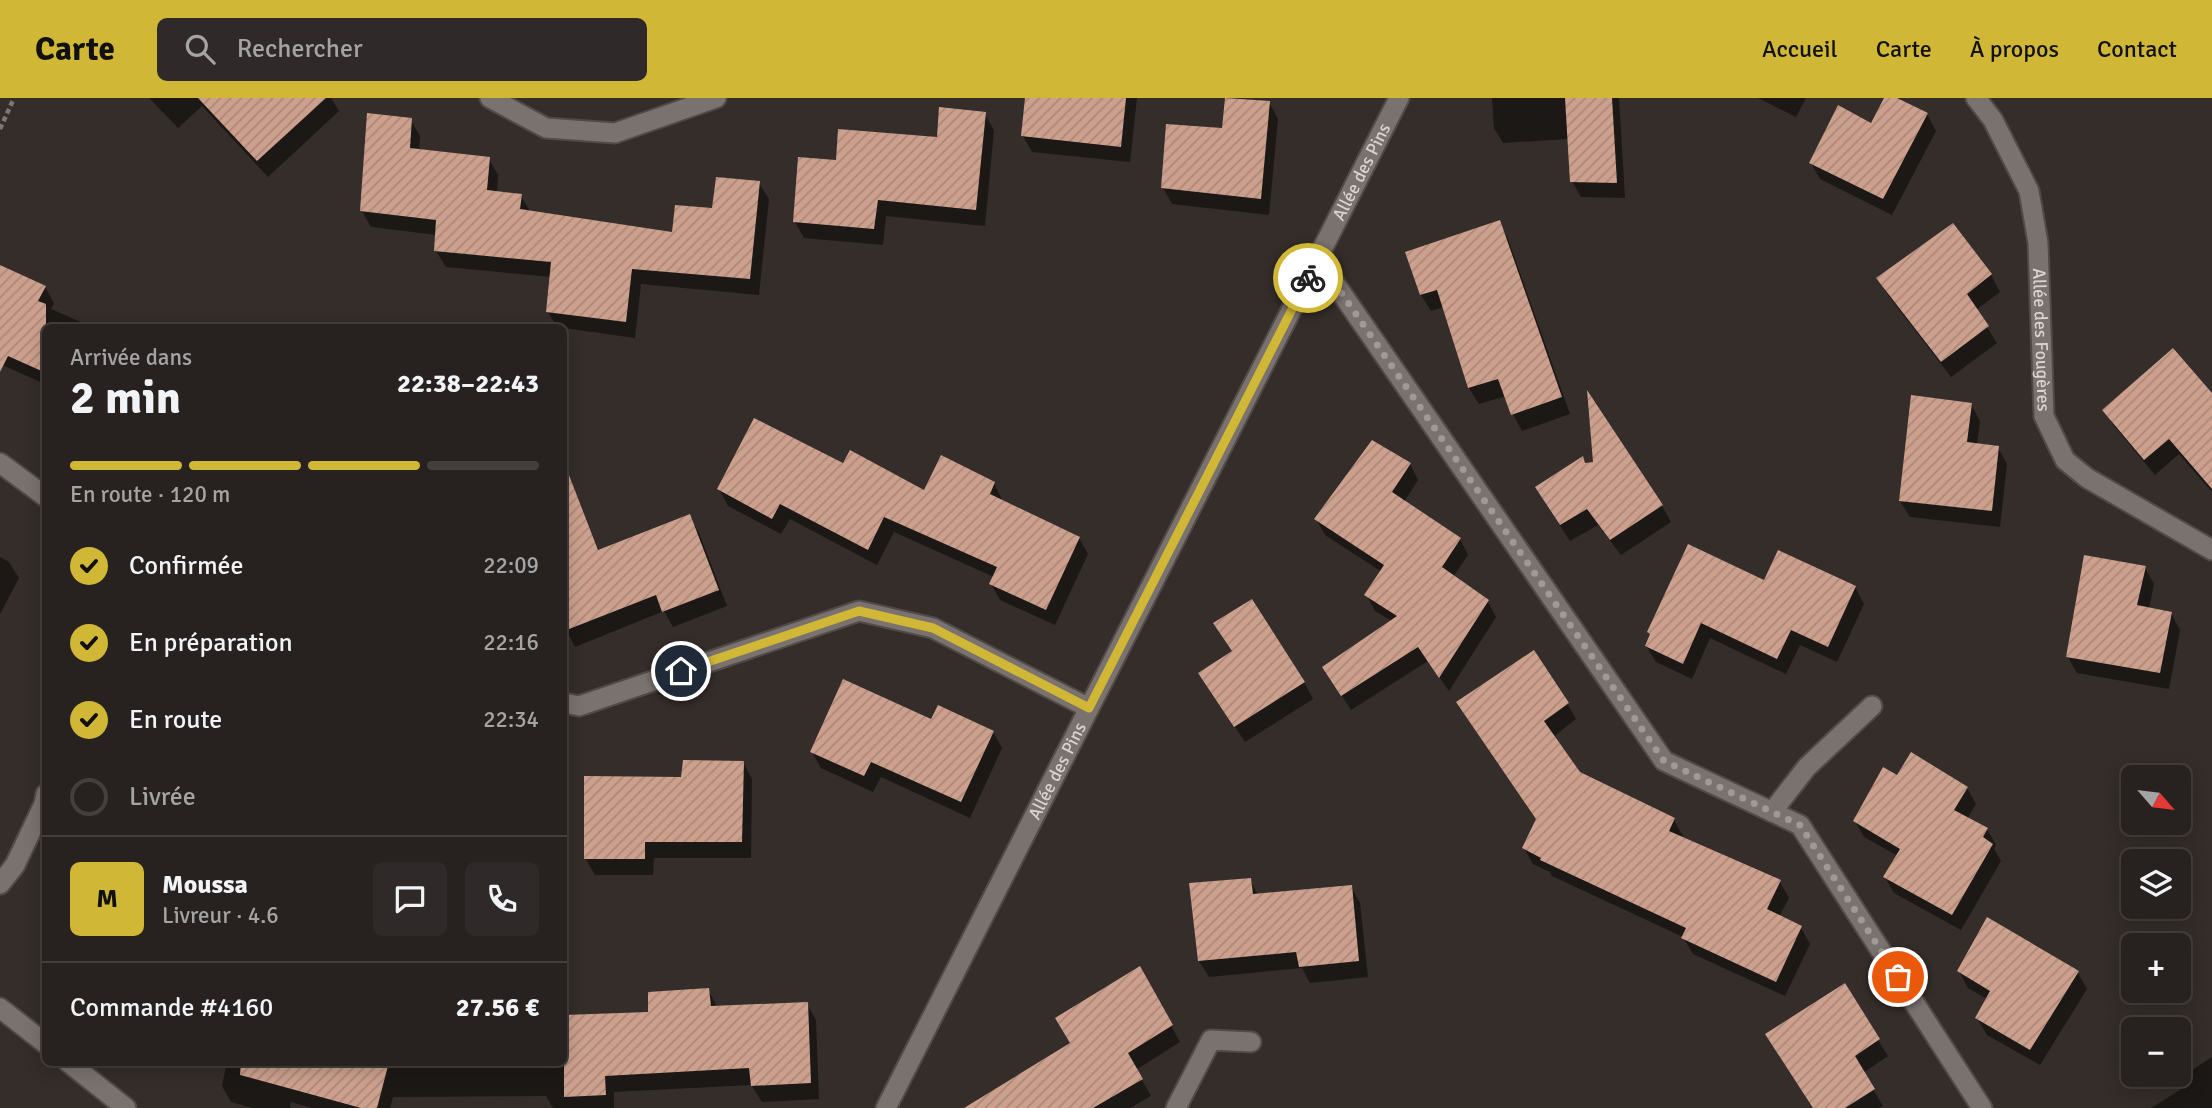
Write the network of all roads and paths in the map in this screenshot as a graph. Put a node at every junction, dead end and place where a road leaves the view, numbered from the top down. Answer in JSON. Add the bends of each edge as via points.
{"nodes":[{"id":1,"x":14,"y":98,"type":"edge"},
{"id":2,"x":490,"y":98,"type":"edge"},
{"id":3,"x":716,"y":98,"type":"edge"},
{"id":4,"x":1398,"y":98,"type":"edge"},
{"id":5,"x":1976,"y":98,"type":"edge"},
{"id":6,"x":0,"y":129,"type":"edge"},
{"id":7,"x":1318,"y":259,"type":"junction"},
{"id":8,"x":0,"y":464,"type":"edge"},
{"id":9,"x":42,"y":494,"type":"edge"},
{"id":10,"x":2212,"y":550,"type":"edge"},
{"id":11,"x":567,"y":704,"type":"edge"},
{"id":12,"x":1872,"y":706,"type":"dead end"},
{"id":13,"x":1089,"y":708,"type":"junction"},
{"id":14,"x":42,"y":808,"type":"edge"},
{"id":15,"x":1772,"y":812,"type":"junction"},
{"id":16,"x":0,"y":884,"type":"edge"},
{"id":17,"x":0,"y":1008,"type":"edge"},
{"id":18,"x":42,"y":1041,"type":"edge"},
{"id":19,"x":1251,"y":1042,"type":"dead end"},
{"id":20,"x":73,"y":1066,"type":"edge"},
{"id":21,"x":126,"y":1108,"type":"edge"},
{"id":22,"x":886,"y":1108,"type":"edge"},
{"id":23,"x":1176,"y":1108,"type":"edge"},
{"id":24,"x":1982,"y":1108,"type":"edge"}],
"edges":[{"from":1,"to":6,"type":"path"},
{"from":2,"to":3,"type":"street","via":[[546,128],[615,133]]},
{"from":4,"to":7,"type":"street","name":"Allée des Pins"},
{"from":5,"to":10,"type":"street","name":"Allée des Fougères","via":[[1993,120],[2029,191],[2038,243],[2044,416],[2065,460],[2087,478]]},
{"from":7,"to":13,"type":"street","name":"Allée des Pins"},
{"from":7,"to":15,"type":"street","via":[[1664,761]]},
{"from":8,"to":9,"type":"street"},
{"from":11,"to":13,"type":"street","via":[[579,706],[859,611],[933,628]]},
{"from":12,"to":15,"type":"street","via":[[1807,767]]},
{"from":13,"to":22,"type":"street","name":"Allée des Pins"},
{"from":14,"to":16,"type":"street","via":[[15,865]]},
{"from":15,"to":24,"type":"street","via":[[1800,825]]},
{"from":17,"to":18,"type":"street"},
{"from":19,"to":23,"type":"street","via":[[1211,1040]]},
{"from":20,"to":21,"type":"street"}]}
